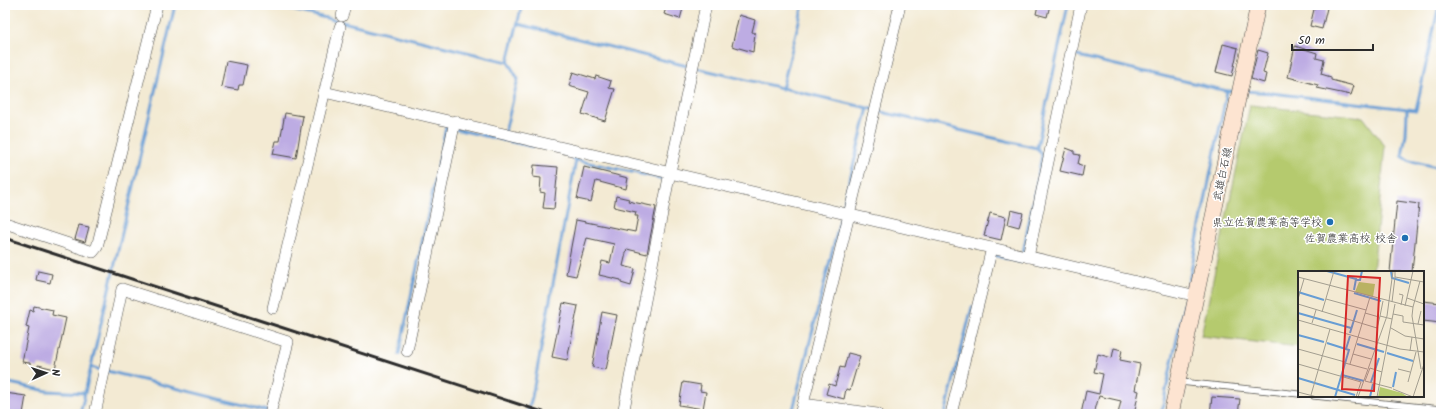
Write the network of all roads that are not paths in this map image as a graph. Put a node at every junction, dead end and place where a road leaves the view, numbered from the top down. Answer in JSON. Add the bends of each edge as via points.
{"nodes":[{"id":1,"x":157,"y":5,"type":"edge"},
{"id":2,"x":345,"y":5,"type":"edge"},
{"id":3,"x":706,"y":5,"type":"edge"},
{"id":4,"x":900,"y":5,"type":"edge"},
{"id":5,"x":1081,"y":5,"type":"edge"},
{"id":6,"x":1258,"y":5,"type":"edge"},
{"id":7,"x":324,"y":92,"type":"junction"},
{"id":8,"x":454,"y":126,"type":"junction"},
{"id":9,"x":670,"y":172,"type":"junction"},
{"id":10,"x":844,"y":214,"type":"junction"},
{"id":11,"x":5,"y":223,"type":"edge"},
{"id":12,"x":991,"y":252,"type":"junction"},
{"id":13,"x":1024,"y":256,"type":"junction"},
{"id":14,"x":1190,"y":295,"type":"junction"},
{"id":15,"x":273,"y":308,"type":"dead end"},
{"id":16,"x":407,"y":351,"type":"dead end"},
{"id":17,"x":1180,"y":382,"type":"junction"},
{"id":18,"x":1298,"y":394,"type":"edge"},
{"id":19,"x":1324,"y":397,"type":"edge"},
{"id":20,"x":802,"y":409,"type":"edge"},
{"id":21,"x":1441,"y":409,"type":"edge"},
{"id":22,"x":271,"y":411,"type":"edge"},
{"id":23,"x":95,"y":414,"type":"edge"},
{"id":24,"x":623,"y":414,"type":"edge"},
{"id":25,"x":876,"y":414,"type":"edge"},
{"id":26,"x":951,"y":414,"type":"edge"},
{"id":27,"x":1171,"y":414,"type":"edge"}],
"edges":[{"from":1,"to":11,"type":"street","via":[[97,247],[93,252]]},
{"from":2,"to":7,"type":"street"},
{"from":3,"to":9,"type":"street"},
{"from":4,"to":10,"type":"street","via":[[875,110]]},
{"from":5,"to":13,"type":"street"},
{"from":6,"to":14,"type":"main road","name":"武雄白石線"},
{"from":7,"to":8,"type":"street"},
{"from":7,"to":15,"type":"street"},
{"from":8,"to":9,"type":"street","via":[[504,133]]},
{"from":8,"to":16,"type":"street"},
{"from":9,"to":10,"type":"street"},
{"from":9,"to":24,"type":"street"},
{"from":10,"to":12,"type":"street"},
{"from":10,"to":20,"type":"street"},
{"from":12,"to":13,"type":"street"},
{"from":12,"to":26,"type":"street"},
{"from":13,"to":14,"type":"street"},
{"from":14,"to":17,"type":"main road","name":"武雄白石線"},
{"from":17,"to":18,"type":"lane"},
{"from":17,"to":27,"type":"main road","name":"武雄白石線"},
{"from":19,"to":21,"type":"lane"},
{"from":20,"to":25,"type":"street"},
{"from":22,"to":23,"type":"street","via":[[288,342],[122,289]]}]}
